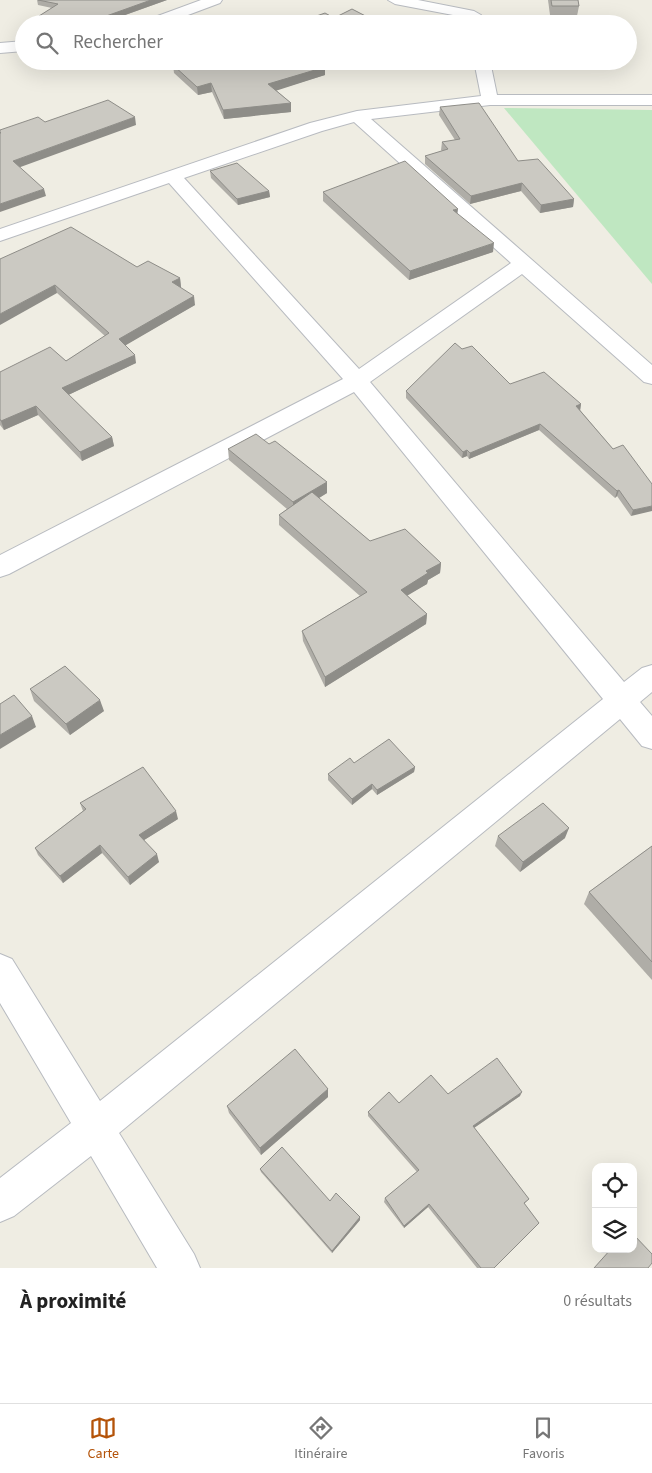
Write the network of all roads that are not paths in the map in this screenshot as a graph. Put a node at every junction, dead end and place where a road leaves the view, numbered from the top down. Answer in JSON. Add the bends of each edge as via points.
{"nodes":[{"id":1,"x":215,"y":0,"type":"edge"},
{"id":2,"x":395,"y":0,"type":"edge"},
{"id":3,"x":474,"y":13,"type":"edge"},
{"id":4,"x":174,"y":15,"type":"edge"},
{"id":5,"x":15,"y":47,"type":"edge"},
{"id":6,"x":0,"y":48,"type":"edge"},
{"id":7,"x":484,"y":70,"type":"edge"},
{"id":8,"x":490,"y":100,"type":"junction"},
{"id":9,"x":652,"y":100,"type":"edge"},
{"id":10,"x":357,"y":116,"type":"junction"},
{"id":11,"x":173,"y":177,"type":"junction"},
{"id":12,"x":0,"y":235,"type":"edge"},
{"id":13,"x":523,"y":264,"type":"junction"},
{"id":14,"x":652,"y":377,"type":"edge"},
{"id":15,"x":357,"y":381,"type":"junction"},
{"id":16,"x":0,"y":567,"type":"edge"},
{"id":17,"x":652,"y":676,"type":"edge"},
{"id":18,"x":622,"y":699,"type":"junction"},
{"id":19,"x":652,"y":737,"type":"edge"},
{"id":20,"x":0,"y":971,"type":"edge"},
{"id":21,"x":96,"y":1128,"type":"junction"},
{"id":22,"x":0,"y":1202,"type":"edge"},
{"id":23,"x":180,"y":1268,"type":"edge"}],
"edges":[{"from":1,"to":4,"type":"street"},
{"from":2,"to":3,"type":"street"},
{"from":5,"to":6,"type":"street"},
{"from":7,"to":8,"type":"street"},
{"from":8,"to":9,"type":"street"},
{"from":8,"to":10,"type":"street"},
{"from":10,"to":11,"type":"street"},
{"from":10,"to":13,"type":"street"},
{"from":11,"to":12,"type":"street"},
{"from":11,"to":15,"type":"street"},
{"from":13,"to":14,"type":"street"},
{"from":13,"to":15,"type":"street"},
{"from":15,"to":16,"type":"street"},
{"from":15,"to":18,"type":"street"},
{"from":17,"to":18,"type":"street"},
{"from":18,"to":19,"type":"street"},
{"from":18,"to":21,"type":"street"},
{"from":20,"to":21,"type":"street"},
{"from":21,"to":22,"type":"street"},
{"from":21,"to":23,"type":"street"}]}
